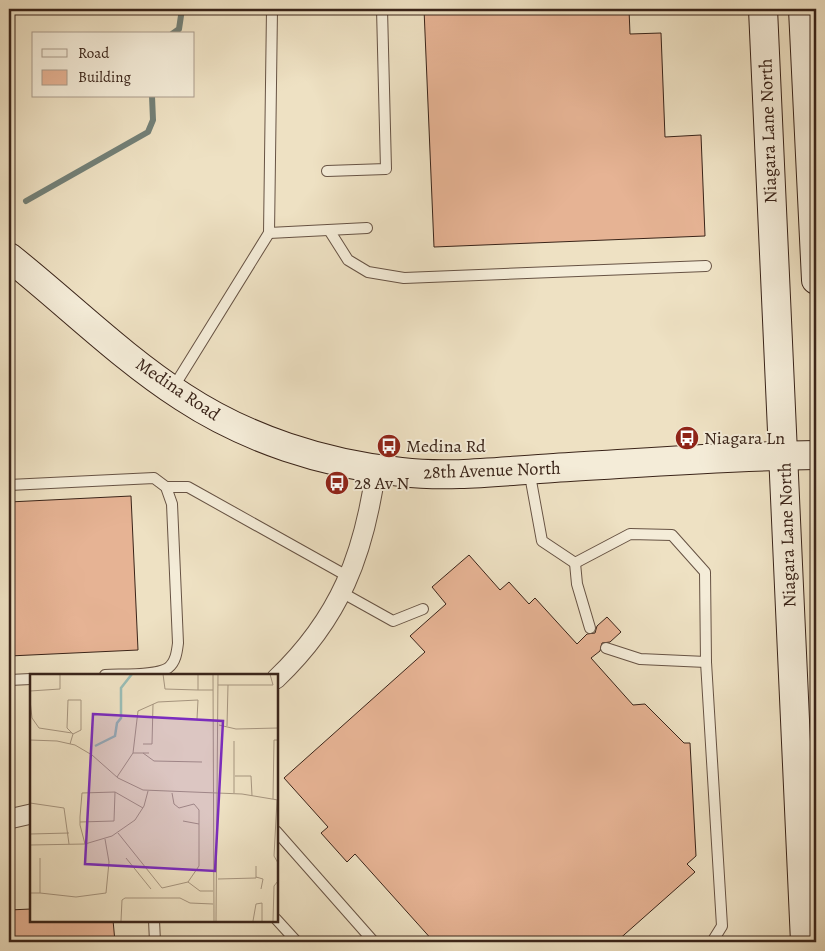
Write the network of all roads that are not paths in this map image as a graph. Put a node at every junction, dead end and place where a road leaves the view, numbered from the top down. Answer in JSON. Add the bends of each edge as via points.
{"nodes":[{"id":1,"x":272,"y":9,"type":"edge"},
{"id":2,"x":382,"y":9,"type":"edge"},
{"id":3,"x":762,"y":9,"type":"edge"},
{"id":4,"x":808,"y":22,"type":"edge"},
{"id":5,"x":327,"y":171,"type":"dead end"},
{"id":6,"x":367,"y":228,"type":"dead end"},
{"id":7,"x":329,"y":230,"type":"junction"},
{"id":8,"x":268,"y":233,"type":"junction"},
{"id":9,"x":9,"y":257,"type":"edge"},
{"id":10,"x":706,"y":266,"type":"dead end"},
{"id":11,"x":816,"y":280,"type":"edge"},
{"id":12,"x":172,"y":389,"type":"junction"},
{"id":13,"x":784,"y":455,"type":"junction"},
{"id":14,"x":816,"y":455,"type":"edge"},
{"id":15,"x":376,"y":469,"type":"junction"},
{"id":16,"x":529,"y":470,"type":"junction"},
{"id":17,"x":9,"y":485,"type":"edge"},
{"id":18,"x":166,"y":487,"type":"junction"},
{"id":19,"x":575,"y":563,"type":"junction"},
{"id":20,"x":345,"y":584,"type":"junction"},
{"id":21,"x":423,"y":609,"type":"dead end"},
{"id":22,"x":590,"y":628,"type":"dead end"},
{"id":23,"x":606,"y":648,"type":"dead end"},
{"id":24,"x":706,"y":662,"type":"junction"},
{"id":25,"x":121,"y":674,"type":"edge"},
{"id":26,"x":278,"y":677,"type":"edge"},
{"id":27,"x":30,"y":679,"type":"edge"},
{"id":28,"x":9,"y":680,"type":"edge"},
{"id":29,"x":30,"y":814,"type":"edge"},
{"id":30,"x":9,"y":819,"type":"edge"},
{"id":31,"x":278,"y":833,"type":"edge"},
{"id":32,"x":154,"y":921,"type":"edge"},
{"id":33,"x":278,"y":921,"type":"edge"},
{"id":34,"x":155,"y":942,"type":"edge"},
{"id":35,"x":297,"y":942,"type":"edge"},
{"id":36,"x":374,"y":942,"type":"edge"},
{"id":37,"x":712,"y":942,"type":"edge"},
{"id":38,"x":805,"y":942,"type":"edge"}],
"edges":[{"from":1,"to":8,"type":"lane"},
{"from":2,"to":5,"type":"lane","via":[[386,169]]},
{"from":3,"to":13,"type":"street","name":"Niagara Lane North"},
{"from":4,"to":11,"type":"street"},
{"from":6,"to":7,"type":"lane"},
{"from":7,"to":8,"type":"lane"},
{"from":7,"to":10,"type":"lane","via":[[348,260],[368,272],[404,278]]},
{"from":8,"to":12,"type":"lane"},
{"from":9,"to":12,"type":"street","name":"Medina Road"},
{"from":12,"to":15,"type":"street","name":"Medina Road","via":[[234,426],[288,448]]},
{"from":13,"to":14,"type":"street","name":"28th Avenue North"},
{"from":13,"to":16,"type":"street","name":"28th Avenue North"},
{"from":13,"to":38,"type":"street","name":"Niagara Lane North"},
{"from":15,"to":16,"type":"street","name":"28th Avenue North","via":[[461,474]]},
{"from":15,"to":20,"type":"street","via":[[371,509],[356,562]]},
{"from":16,"to":19,"type":"lane","via":[[542,541]]},
{"from":17,"to":18,"type":"lane","via":[[154,478]]},
{"from":18,"to":20,"type":"lane","via":[[188,487]]},
{"from":18,"to":25,"type":"lane","via":[[172,504],[176,657],[168,668]]},
{"from":19,"to":22,"type":"lane","via":[[577,584]]},
{"from":19,"to":24,"type":"lane","via":[[630,534],[672,535],[705,572]]},
{"from":20,"to":21,"type":"lane","via":[[393,622]]},
{"from":20,"to":26,"type":"street","via":[[332,610],[302,654]]},
{"from":23,"to":24,"type":"lane","via":[[640,659]]},
{"from":24,"to":37,"type":"lane","via":[[722,926]]},
{"from":27,"to":28,"type":"lane"},
{"from":29,"to":30,"type":"street"},
{"from":31,"to":36,"type":"lane"},
{"from":32,"to":34,"type":"lane"},
{"from":33,"to":35,"type":"lane"}]}
